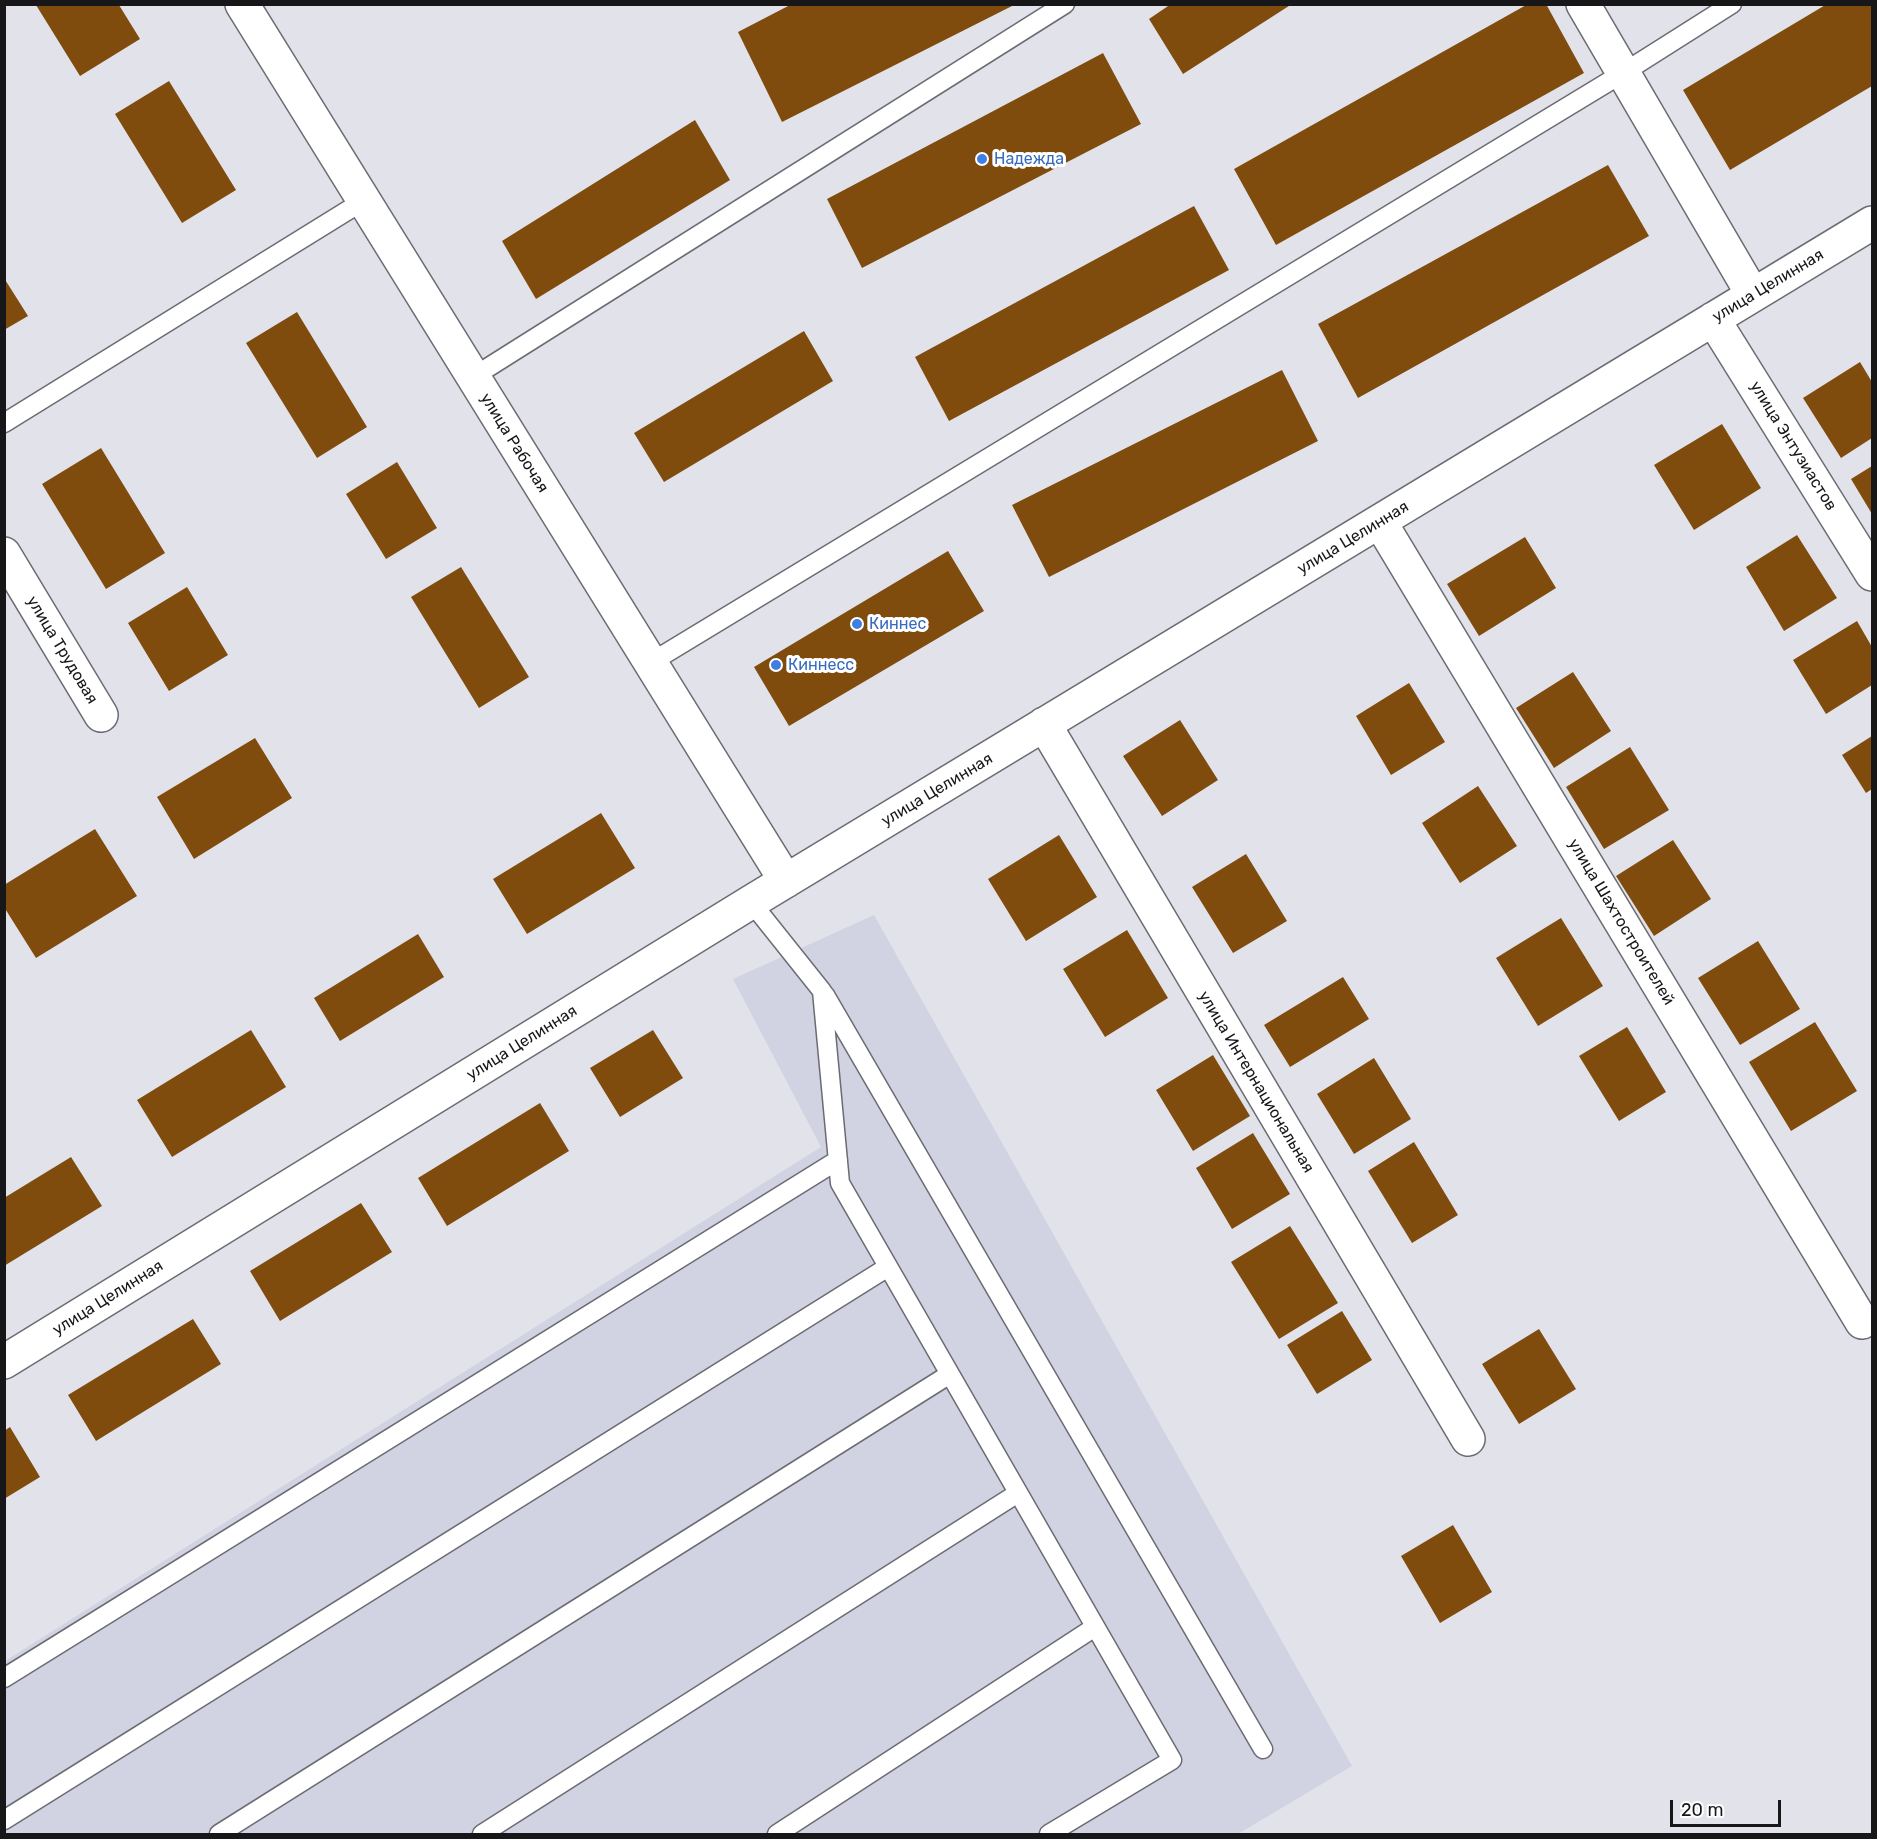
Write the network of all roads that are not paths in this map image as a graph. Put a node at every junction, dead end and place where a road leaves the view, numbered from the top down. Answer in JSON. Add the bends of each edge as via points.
{"nodes":[{"id":1,"x":242,"y":4,"type":"edge"},
{"id":2,"x":1065,"y":4,"type":"edge"},
{"id":3,"x":1583,"y":4,"type":"edge"},
{"id":4,"x":1732,"y":4,"type":"edge"},
{"id":5,"x":1623,"y":73,"type":"junction"},
{"id":6,"x":363,"y":201,"type":"junction"},
{"id":7,"x":1872,"y":223,"type":"edge"},
{"id":8,"x":1753,"y":295,"type":"junction"},
{"id":9,"x":1713,"y":319,"type":"junction"},
{"id":10,"x":473,"y":377,"type":"junction"},
{"id":11,"x":4,"y":423,"type":"edge"},
{"id":12,"x":1380,"y":522,"type":"junction"},
{"id":13,"x":4,"y":554,"type":"edge"},
{"id":14,"x":1872,"y":574,"type":"edge"},
{"id":15,"x":650,"y":663,"type":"junction"},
{"id":16,"x":101,"y":715,"type":"dead end"},
{"id":17,"x":1044,"y":724,"type":"junction"},
{"id":18,"x":786,"y":881,"type":"junction"},
{"id":19,"x":751,"y":902,"type":"junction"},
{"id":20,"x":822,"y":991,"type":"junction"},
{"id":21,"x":838,"y":1160,"type":"junction"},
{"id":22,"x":888,"y":1268,"type":"junction"},
{"id":23,"x":1862,"y":1322,"type":"dead end"},
{"id":24,"x":4,"y":1362,"type":"edge"},
{"id":25,"x":950,"y":1374,"type":"junction"},
{"id":26,"x":1468,"y":1439,"type":"dead end"},
{"id":27,"x":1018,"y":1493,"type":"junction"},
{"id":28,"x":1095,"y":1627,"type":"junction"},
{"id":29,"x":4,"y":1678,"type":"edge"},
{"id":30,"x":1263,"y":1749,"type":"dead end"},
{"id":31,"x":4,"y":1820,"type":"edge"},
{"id":32,"x":219,"y":1834,"type":"edge"},
{"id":33,"x":482,"y":1834,"type":"edge"},
{"id":34,"x":777,"y":1834,"type":"edge"},
{"id":35,"x":1049,"y":1834,"type":"edge"}],
"edges":[{"from":1,"to":6,"type":"street","name":"улица Рабочая"},
{"from":2,"to":10,"type":"lane"},
{"from":3,"to":5,"type":"street"},
{"from":4,"to":5,"type":"lane"},
{"from":5,"to":8,"type":"street"},
{"from":5,"to":15,"type":"lane"},
{"from":6,"to":10,"type":"street","name":"улица Рабочая"},
{"from":6,"to":11,"type":"lane"},
{"from":7,"to":8,"type":"street","name":"улица Целинная"},
{"from":8,"to":9,"type":"street","name":"улица Целинная"},
{"from":9,"to":12,"type":"street","name":"улица Целинная"},
{"from":9,"to":14,"type":"street","name":"улица Энтузиастов"},
{"from":10,"to":15,"type":"street","name":"улица Рабочая"},
{"from":12,"to":17,"type":"street","name":"улица Целинная"},
{"from":12,"to":23,"type":"street","name":"улица Шахтостроителей"},
{"from":13,"to":16,"type":"street","name":"улица Трудовая"},
{"from":15,"to":18,"type":"street","name":"улица Рабочая"},
{"from":17,"to":18,"type":"street","name":"улица Целинная"},
{"from":17,"to":26,"type":"street","name":"улица Интернациональная"},
{"from":18,"to":19,"type":"street","name":"улица Целинная"},
{"from":19,"to":20,"type":"lane"},
{"from":19,"to":24,"type":"street","name":"улица Целинная"},
{"from":20,"to":21,"type":"lane"},
{"from":20,"to":30,"type":"lane"},
{"from":21,"to":22,"type":"lane","via":[[840,1183]]},
{"from":21,"to":29,"type":"lane"},
{"from":22,"to":25,"type":"lane"},
{"from":22,"to":31,"type":"lane"},
{"from":25,"to":27,"type":"lane"},
{"from":25,"to":32,"type":"lane"},
{"from":27,"to":28,"type":"lane"},
{"from":27,"to":33,"type":"lane"},
{"from":28,"to":34,"type":"lane"},
{"from":28,"to":35,"type":"lane","via":[[1172,1760]]}]}
